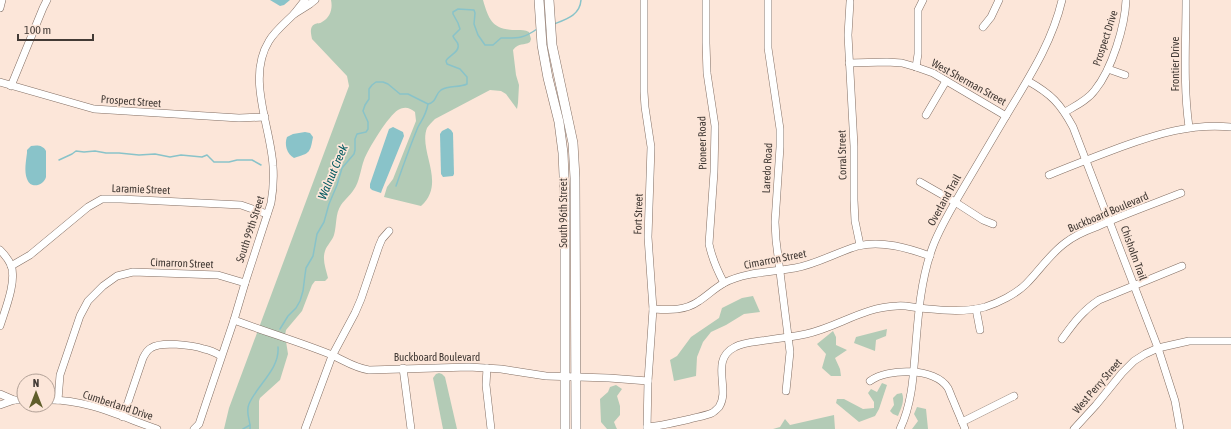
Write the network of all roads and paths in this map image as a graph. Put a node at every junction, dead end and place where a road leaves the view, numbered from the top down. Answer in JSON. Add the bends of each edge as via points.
{"nodes":[{"id":1,"x":2,"y":0,"type":"edge"},
{"id":2,"x":47,"y":0,"type":"edge"},
{"id":3,"x":306,"y":0,"type":"edge"},
{"id":4,"x":314,"y":0,"type":"edge"},
{"id":5,"x":644,"y":0,"type":"edge"},
{"id":6,"x":706,"y":0,"type":"edge"},
{"id":7,"x":768,"y":0,"type":"edge"},
{"id":8,"x":923,"y":0,"type":"edge"},
{"id":9,"x":999,"y":0,"type":"edge"},
{"id":10,"x":1062,"y":0,"type":"edge"},
{"id":11,"x":1126,"y":0,"type":"edge"},
{"id":12,"x":1186,"y":0,"type":"edge"},
{"id":13,"x":850,"y":2,"type":"dead end"},
{"id":14,"x":544,"y":4,"type":"edge"},
{"id":15,"x":0,"y":8,"type":"edge"},
{"id":16,"x":294,"y":14,"type":"junction"},
{"id":17,"x":983,"y":26,"type":"dead end"},
{"id":18,"x":850,"y":63,"type":"junction"},
{"id":19,"x":916,"y":67,"type":"junction"},
{"id":20,"x":1108,"y":69,"type":"junction"},
{"id":21,"x":1124,"y":75,"type":"dead end"},
{"id":22,"x":946,"y":81,"type":"junction"},
{"id":23,"x":1028,"y":81,"type":"junction"},
{"id":24,"x":0,"y":82,"type":"edge"},
{"id":25,"x":11,"y":86,"type":"junction"},
{"id":26,"x":1065,"y":112,"type":"junction"},
{"id":27,"x":926,"y":116,"type":"dead end"},
{"id":28,"x":1006,"y":116,"type":"junction"},
{"id":29,"x":265,"y":117,"type":"junction"},
{"id":30,"x":1188,"y":127,"type":"junction"},
{"id":31,"x":1231,"y":127,"type":"edge"},
{"id":32,"x":1086,"y":159,"type":"junction"},
{"id":33,"x":1049,"y":175,"type":"dead end"},
{"id":34,"x":920,"y":182,"type":"dead end"},
{"id":35,"x":1181,"y":194,"type":"dead end"},
{"id":36,"x":955,"y":202,"type":"junction"},
{"id":37,"x":267,"y":214,"type":"junction"},
{"id":38,"x":1110,"y":220,"type":"junction"},
{"id":39,"x":993,"y":224,"type":"dead end"},
{"id":40,"x":389,"y":231,"type":"dead end"},
{"id":41,"x":860,"y":245,"type":"junction"},
{"id":42,"x":0,"y":250,"type":"edge"},
{"id":43,"x":930,"y":256,"type":"junction"},
{"id":44,"x":11,"y":266,"type":"junction"},
{"id":45,"x":1182,"y":266,"type":"dead end"},
{"id":46,"x":779,"y":270,"type":"junction"},
{"id":47,"x":244,"y":282,"type":"junction"},
{"id":48,"x":724,"y":283,"type":"junction"},
{"id":49,"x":1134,"y":285,"type":"junction"},
{"id":50,"x":919,"y":308,"type":"junction"},
{"id":51,"x":652,"y":309,"type":"junction"},
{"id":52,"x":976,"y":309,"type":"junction"},
{"id":53,"x":234,"y":320,"type":"junction"},
{"id":54,"x":0,"y":326,"type":"edge"},
{"id":55,"x":980,"y":330,"type":"dead end"},
{"id":56,"x":789,"y":336,"type":"junction"},
{"id":57,"x":1062,"y":339,"type":"dead end"},
{"id":58,"x":1231,"y":341,"type":"edge"},
{"id":59,"x":1158,"y":348,"type":"junction"},
{"id":60,"x":222,"y":356,"type":"junction"},
{"id":61,"x":332,"y":356,"type":"junction"},
{"id":62,"x":403,"y":368,"type":"junction"},
{"id":63,"x":487,"y":368,"type":"junction"},
{"id":64,"x":914,"y":372,"type":"junction"},
{"id":65,"x":564,"y":377,"type":"junction"},
{"id":66,"x":575,"y":377,"type":"junction"},
{"id":67,"x":648,"y":381,"type":"junction"},
{"id":68,"x":870,"y":381,"type":"dead end"},
{"id":69,"x":786,"y":391,"type":"dead end"},
{"id":70,"x":0,"y":394,"type":"edge"},
{"id":71,"x":1014,"y":396,"type":"dead end"},
{"id":72,"x":14,"y":400,"type":"joint"},
{"id":73,"x":58,"y":400,"type":"joint"},
{"id":74,"x":0,"y":405,"type":"edge"},
{"id":75,"x":123,"y":417,"type":"junction"},
{"id":76,"x":962,"y":422,"type":"junction"},
{"id":77,"x":647,"y":428,"type":"edge"},
{"id":78,"x":157,"y":429,"type":"edge"},
{"id":79,"x":194,"y":429,"type":"edge"},
{"id":80,"x":305,"y":429,"type":"edge"},
{"id":81,"x":410,"y":429,"type":"edge"},
{"id":82,"x":491,"y":429,"type":"edge"},
{"id":83,"x":565,"y":429,"type":"edge"},
{"id":84,"x":576,"y":429,"type":"edge"},
{"id":85,"x":900,"y":429,"type":"edge"},
{"id":86,"x":965,"y":429,"type":"edge"},
{"id":87,"x":1074,"y":429,"type":"edge"},
{"id":88,"x":1180,"y":429,"type":"edge"}],
"edges":[{"from":1,"to":15,"type":"street"},
{"from":2,"to":25,"type":"street"},
{"from":3,"to":16,"type":"street","name":"South 99th Street"},
{"from":4,"to":16,"type":"street","name":"South 99th Street"},
{"from":5,"to":51,"type":"street","name":"Fort Street","via":[[644,92],[651,148],[648,237]]},
{"from":6,"to":48,"type":"street","name":"Pioneer Road","via":[[707,73],[715,132],[709,244],[715,267]]},
{"from":7,"to":46,"type":"street","name":"Laredo Road","via":[[768,48],[780,129],[775,222]]},
{"from":8,"to":19,"type":"street","via":[[918,10]]},
{"from":9,"to":17,"type":"street","via":[[992,17]]},
{"from":10,"to":23,"type":"street","name":"Overland Trail","via":[[1051,34]]},
{"from":11,"to":20,"type":"street","name":"Prospect Drive","via":[[1121,31]]},
{"from":12,"to":30,"type":"street","name":"Frontier Drive","via":[[1185,83]]},
{"from":13,"to":18,"type":"street","name":"Corral Street"},
{"from":14,"to":65,"type":"main road","name":"South 96th Street","via":[[542,45],[560,122],[563,153]]},
{"from":14,"to":66,"type":"main road","name":"South 96th Street","via":[[572,143],[575,171]]},
{"from":16,"to":29,"type":"street","name":"South 99th Street","via":[[273,34],[263,54],[259,82]]},
{"from":18,"to":19,"type":"street","name":"West Sherman Street","via":[[887,62]]},
{"from":18,"to":41,"type":"street","name":"Corral Street","via":[[855,221]]},
{"from":19,"to":22,"type":"street","name":"West Sherman Street"},
{"from":20,"to":21,"type":"street"},
{"from":20,"to":26,"type":"street","name":"Prospect Drive","via":[[1092,94]]},
{"from":22,"to":27,"type":"street"},
{"from":22,"to":28,"type":"street","name":"West Sherman Street"},
{"from":23,"to":26,"type":"street","name":"Chisholm Trail","via":[[1053,97]]},
{"from":23,"to":28,"type":"street","name":"Overland Trail"},
{"from":24,"to":25,"type":"street","name":"Prospect Street"},
{"from":25,"to":29,"type":"street","name":"Prospect Street","via":[[94,109],[238,118]]},
{"from":26,"to":32,"type":"street","name":"Chisholm Trail"},
{"from":28,"to":36,"type":"street","name":"Overland Trail"},
{"from":29,"to":37,"type":"street","name":"South 99th Street","via":[[274,166],[273,192]]},
{"from":30,"to":31,"type":"street"},
{"from":30,"to":32,"type":"street","via":[[1153,135]]},
{"from":32,"to":33,"type":"street"},
{"from":32,"to":38,"type":"street","name":"Chisholm Trail"},
{"from":34,"to":36,"type":"street"},
{"from":35,"to":38,"type":"street","name":"Buckboard Boulevard"},
{"from":36,"to":39,"type":"street","via":[[982,220]]},
{"from":36,"to":43,"type":"street","name":"Overland Trail","via":[[941,227]]},
{"from":37,"to":44,"type":"street","name":"Laramie Street","via":[[241,205],[102,199]]},
{"from":37,"to":47,"type":"street","name":"South 99th Street"},
{"from":38,"to":49,"type":"street","name":"Chisholm Trail"},
{"from":38,"to":52,"type":"street","name":"Buckboard Boulevard","via":[[1065,242],[1025,285],[1013,294]]},
{"from":40,"to":61,"type":"street","via":[[379,246],[355,313]]},
{"from":41,"to":43,"type":"street","name":"Cimarron Street","via":[[887,245]]},
{"from":41,"to":46,"type":"street","name":"Cimarron Street","via":[[808,265]]},
{"from":42,"to":44,"type":"street"},
{"from":43,"to":50,"type":"street","name":"Overland Trail","via":[[922,284]]},
{"from":44,"to":54,"type":"street","via":[[11,293]]},
{"from":45,"to":49,"type":"street"},
{"from":46,"to":48,"type":"street","name":"Cimarron Street","via":[[743,276]]},
{"from":46,"to":56,"type":"street","name":"Laredo Road"},
{"from":47,"to":53,"type":"street","name":"South 99th Street"},
{"from":47,"to":73,"type":"street","name":"Cimarron Street","via":[[218,275],[133,272],[117,276],[88,301],[80,316],[60,375]]},
{"from":48,"to":51,"type":"street","name":"Cimarron Street","via":[[688,307],[675,310]]},
{"from":49,"to":57,"type":"street","via":[[1087,308]]},
{"from":49,"to":59,"type":"street","name":"Chisholm Trail"},
{"from":50,"to":52,"type":"street","name":"Buckboard Boulevard","via":[[964,311]]},
{"from":50,"to":56,"type":"street","name":"Buckboard Boulevard","via":[[899,306],[869,310],[808,333]]},
{"from":50,"to":64,"type":"street","name":"Overland Trail"},
{"from":51,"to":67,"type":"street","name":"Fort Street"},
{"from":52,"to":55,"type":"street"},
{"from":53,"to":60,"type":"street","name":"South 99th Street"},
{"from":53,"to":61,"type":"street","name":"Buckboard Boulevard"},
{"from":56,"to":69,"type":"street","name":"Laredo Road"},
{"from":56,"to":77,"type":"street","name":"Buckboard Boulevard","via":[[736,346],[724,356],[721,370],[723,394],[718,408],[713,413]]},
{"from":58,"to":59,"type":"street","name":"West Perry Street","via":[[1189,341]]},
{"from":59,"to":87,"type":"street","name":"West Perry Street","via":[[1134,361]]},
{"from":59,"to":88,"type":"street","name":"Chisholm Trail","via":[[1175,401]]},
{"from":60,"to":75,"type":"street","via":[[190,346],[152,347],[143,358]]},
{"from":60,"to":79,"type":"street","name":"South 99th Street","via":[[199,424]]},
{"from":61,"to":62,"type":"street","name":"Buckboard Boulevard","via":[[369,370]]},
{"from":61,"to":80,"type":"street"},
{"from":62,"to":63,"type":"street","name":"Buckboard Boulevard"},
{"from":62,"to":81,"type":"street"},
{"from":63,"to":65,"type":"street","name":"Buckboard Boulevard"},
{"from":63,"to":82,"type":"street","via":[[486,385]]},
{"from":64,"to":68,"type":"street","via":[[884,374]]},
{"from":64,"to":76,"type":"street","via":[[939,380],[948,388]]},
{"from":64,"to":85,"type":"street","name":"Overland Trail","via":[[912,392]]},
{"from":65,"to":66,"type":"street","name":"Buckboard Boulevard"},
{"from":65,"to":83,"type":"main road","name":"South 96th Street"},
{"from":66,"to":67,"type":"street","name":"Buckboard Boulevard"},
{"from":66,"to":84,"type":"main road","name":"South 96th Street"},
{"from":67,"to":77,"type":"street","name":"Fort Street"},
{"from":70,"to":72,"type":"street"},
{"from":71,"to":76,"type":"street"},
{"from":72,"to":74,"type":"street"},
{"from":73,"to":75,"type":"street","name":"Cumberland Drive","via":[[89,405]]},
{"from":75,"to":78,"type":"street","name":"Cumberland Drive"},
{"from":76,"to":86,"type":"street"}]}
